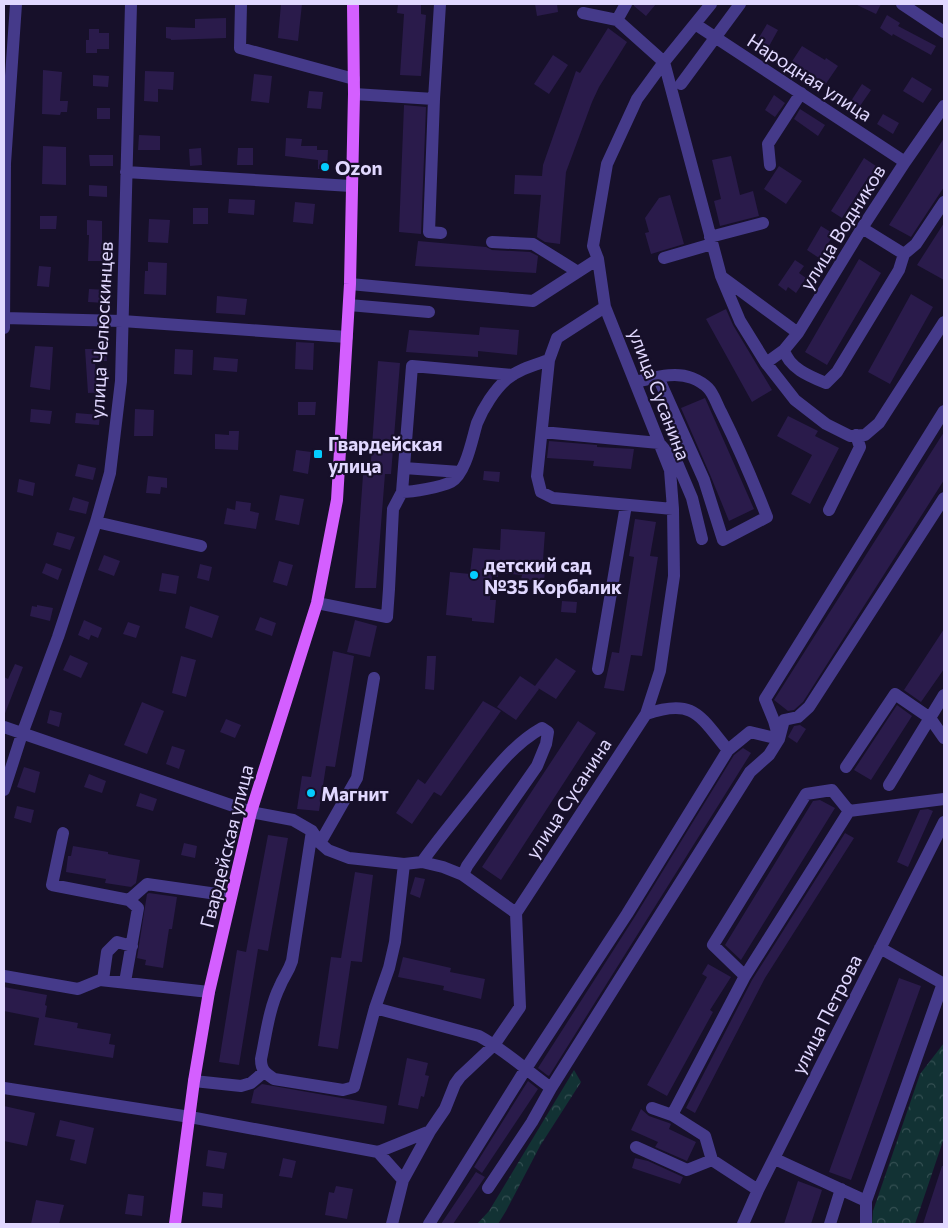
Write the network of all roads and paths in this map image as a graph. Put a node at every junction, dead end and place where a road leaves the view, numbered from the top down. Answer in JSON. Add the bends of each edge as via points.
{"nodes":[{"id":1,"x":16,"y":4,"type":"edge"},
{"id":2,"x":130,"y":4,"type":"edge"},
{"id":3,"x":240,"y":4,"type":"edge"},
{"id":4,"x":353,"y":4,"type":"edge"},
{"id":5,"x":440,"y":4,"type":"edge"},
{"id":6,"x":626,"y":4,"type":"edge"},
{"id":7,"x":711,"y":4,"type":"edge"},
{"id":8,"x":740,"y":4,"type":"edge"},
{"id":9,"x":902,"y":4,"type":"edge"},
{"id":10,"x":583,"y":13,"type":"dead end"},
{"id":11,"x":617,"y":20,"type":"junction"},
{"id":12,"x":695,"y":24,"type":"junction"},
{"id":13,"x":944,"y":32,"type":"edge"},
{"id":14,"x":715,"y":37,"type":"junction"},
{"id":15,"x":664,"y":62,"type":"junction"},
{"id":16,"x":354,"y":79,"type":"junction"},
{"id":17,"x":681,"y":84,"type":"dead end"},
{"id":18,"x":801,"y":93,"type":"junction"},
{"id":19,"x":354,"y":94,"type":"junction"},
{"id":20,"x":434,"y":99,"type":"junction"},
{"id":21,"x":944,"y":106,"type":"edge"},
{"id":22,"x":904,"y":162,"type":"junction"},
{"id":23,"x":770,"y":165,"type":"dead end"},
{"id":24,"x":126,"y":172,"type":"junction"},
{"id":25,"x":351,"y":186,"type":"junction"},
{"id":26,"x":944,"y":202,"type":"edge"},
{"id":27,"x":763,"y":223,"type":"dead end"},
{"id":28,"x":862,"y":228,"type":"junction"},
{"id":29,"x":441,"y":233,"type":"dead end"},
{"id":30,"x":711,"y":240,"type":"junction"},
{"id":31,"x":492,"y":242,"type":"dead end"},
{"id":32,"x":904,"y":254,"type":"junction"},
{"id":33,"x":664,"y":258,"type":"dead end"},
{"id":34,"x":598,"y":259,"type":"junction"},
{"id":35,"x":578,"y":272,"type":"junction"},
{"id":36,"x":721,"y":276,"type":"junction"},
{"id":37,"x":350,"y":284,"type":"junction"},
{"id":38,"x":349,"y":305,"type":"junction"},
{"id":39,"x":605,"y":306,"type":"junction"},
{"id":40,"x":429,"y":312,"type":"dead end"},
{"id":41,"x":4,"y":321,"type":"edge"},
{"id":42,"x":122,"y":321,"type":"junction"},
{"id":43,"x":944,"y":322,"type":"edge"},
{"id":44,"x":798,"y":333,"type":"junction"},
{"id":45,"x":347,"y":337,"type":"junction"},
{"id":46,"x":784,"y":350,"type":"junction"},
{"id":47,"x":549,"y":360,"type":"junction"},
{"id":48,"x":766,"y":364,"type":"junction"},
{"id":49,"x":513,"y":375,"type":"junction"},
{"id":50,"x":658,"y":377,"type":"junction"},
{"id":51,"x":636,"y":382,"type":"junction"},
{"id":52,"x":944,"y":411,"type":"edge"},
{"id":53,"x":542,"y":432,"type":"junction"},
{"id":54,"x":856,"y":435,"type":"junction"},
{"id":55,"x":659,"y":443,"type":"junction"},
{"id":56,"x":404,"y":468,"type":"junction"},
{"id":57,"x":460,"y":472,"type":"junction"},
{"id":58,"x":402,"y":492,"type":"junction"},
{"id":59,"x":944,"y":498,"type":"edge"},
{"id":60,"x":626,"y":505,"type":"junction"},
{"id":61,"x":828,"y":510,"type":"dead end"},
{"id":62,"x":673,"y":512,"type":"junction"},
{"id":63,"x":696,"y":516,"type":"junction"},
{"id":64,"x":96,"y":522,"type":"junction"},
{"id":65,"x":702,"y":539,"type":"dead end"},
{"id":66,"x":201,"y":546,"type":"dead end"},
{"id":67,"x":317,"y":603,"type":"junction"},
{"id":68,"x":598,"y":669,"type":"dead end"},
{"id":69,"x":374,"y":678,"type":"dead end"},
{"id":70,"x":944,"y":695,"type":"edge"},
{"id":71,"x":646,"y":714,"type":"junction"},
{"id":72,"x":930,"y":718,"type":"junction"},
{"id":73,"x":4,"y":727,"type":"edge"},
{"id":74,"x":22,"y":734,"type":"junction"},
{"id":75,"x":944,"y":738,"type":"edge"},
{"id":76,"x":779,"y":739,"type":"junction"},
{"id":77,"x":728,"y":750,"type":"junction"},
{"id":78,"x":846,"y":767,"type":"dead end"},
{"id":79,"x":889,"y":785,"type":"dead end"},
{"id":80,"x":4,"y":790,"type":"edge"},
{"id":81,"x":944,"y":799,"type":"edge"},
{"id":82,"x":849,"y":811,"type":"junction"},
{"id":83,"x":251,"y":812,"type":"junction"},
{"id":84,"x":944,"y":822,"type":"edge"},
{"id":85,"x":312,"y":831,"type":"junction"},
{"id":86,"x":63,"y":833,"type":"dead end"},
{"id":87,"x":320,"y":843,"type":"junction"},
{"id":88,"x":422,"y":862,"type":"junction"},
{"id":89,"x":404,"y":864,"type":"junction"},
{"id":90,"x":463,"y":875,"type":"junction"},
{"id":91,"x":231,"y":896,"type":"junction"},
{"id":92,"x":129,"y":900,"type":"junction"},
{"id":93,"x":516,"y":913,"type":"junction"},
{"id":94,"x":132,"y":946,"type":"junction"},
{"id":95,"x":880,"y":948,"type":"junction"},
{"id":96,"x":4,"y":976,"type":"edge"},
{"id":97,"x":745,"y":976,"type":"junction"},
{"id":98,"x":103,"y":980,"type":"junction"},
{"id":99,"x":125,"y":982,"type":"junction"},
{"id":100,"x":944,"y":984,"type":"edge"},
{"id":101,"x":209,"y":992,"type":"junction"},
{"id":102,"x":375,"y":1008,"type":"junction"},
{"id":103,"x":494,"y":1045,"type":"junction"},
{"id":104,"x":525,"y":1070,"type":"junction"},
{"id":105,"x":264,"y":1072,"type":"junction"},
{"id":106,"x":194,"y":1081,"type":"junction"},
{"id":107,"x":4,"y":1088,"type":"edge"},
{"id":108,"x":551,"y":1088,"type":"junction"},
{"id":109,"x":652,"y":1108,"type":"dead end"},
{"id":110,"x":672,"y":1115,"type":"junction"},
{"id":111,"x":190,"y":1117,"type":"junction"},
{"id":112,"x":430,"y":1131,"type":"junction"},
{"id":113,"x":636,"y":1147,"type":"dead end"},
{"id":114,"x":378,"y":1152,"type":"junction"},
{"id":115,"x":775,"y":1159,"type":"junction"},
{"id":116,"x":712,"y":1160,"type":"junction"},
{"id":117,"x":403,"y":1180,"type":"junction"},
{"id":118,"x":488,"y":1188,"type":"dead end"},
{"id":119,"x":841,"y":1189,"type":"junction"},
{"id":120,"x":758,"y":1190,"type":"junction"},
{"id":121,"x":866,"y":1201,"type":"junction"},
{"id":122,"x":175,"y":1224,"type":"edge"},
{"id":123,"x":392,"y":1224,"type":"edge"},
{"id":124,"x":428,"y":1224,"type":"edge"},
{"id":125,"x":743,"y":1224,"type":"edge"},
{"id":126,"x":830,"y":1224,"type":"edge"},
{"id":127,"x":866,"y":1224,"type":"edge"}],
"edges":[{"from":1,"to":41,"type":"street","via":[[6,163]]},
{"from":2,"to":24,"type":"street","name":"улица Челюскинцев"},
{"from":3,"to":16,"type":"street","via":[[240,48]]},
{"from":4,"to":16,"type":"main road","name":"Гвардейская улица"},
{"from":5,"to":20,"type":"street"},
{"from":6,"to":11,"type":"street"},
{"from":7,"to":12,"type":"street","name":"улица Сусанина"},
{"from":8,"to":14,"type":"street"},
{"from":9,"to":13,"type":"street"},
{"from":10,"to":11,"type":"street"},
{"from":11,"to":15,"type":"street"},
{"from":12,"to":14,"type":"street","name":"Народная улица"},
{"from":12,"to":15,"type":"street","name":"улица Сусанина"},
{"from":14,"to":17,"type":"street"},
{"from":14,"to":18,"type":"street","name":"Народная улица"},
{"from":15,"to":30,"type":"street"},
{"from":15,"to":34,"type":"street","name":"улица Сусанина","via":[[637,99],[607,164],[593,246]]},
{"from":16,"to":19,"type":"main road","name":"Гвардейская улица"},
{"from":18,"to":22,"type":"street","name":"Народная улица"},
{"from":18,"to":23,"type":"street","via":[[768,144]]},
{"from":19,"to":20,"type":"street"},
{"from":19,"to":25,"type":"main road","name":"Гвардейская улица"},
{"from":20,"to":29,"type":"street","via":[[429,232]]},
{"from":21,"to":22,"type":"street","name":"улица Водников"},
{"from":22,"to":28,"type":"street","name":"улица Водников"},
{"from":24,"to":25,"type":"street"},
{"from":24,"to":42,"type":"street","name":"улица Челюскинцев"},
{"from":25,"to":37,"type":"main road","name":"Гвардейская улица"},
{"from":26,"to":32,"type":"street","via":[[916,244]]},
{"from":27,"to":30,"type":"street"},
{"from":28,"to":32,"type":"street"},
{"from":28,"to":44,"type":"street","name":"улица Водников"},
{"from":30,"to":33,"type":"street"},
{"from":30,"to":36,"type":"street"},
{"from":31,"to":35,"type":"street","via":[[533,244]]},
{"from":32,"to":46,"type":"street","via":[[899,270],[848,355],[826,383],[792,365]]},
{"from":34,"to":35,"type":"street"},
{"from":34,"to":39,"type":"street","name":"улица Сусанина"},
{"from":35,"to":37,"type":"street","via":[[532,301]]},
{"from":36,"to":44,"type":"street"},
{"from":36,"to":48,"type":"street","via":[[740,321]]},
{"from":37,"to":38,"type":"main road","name":"Гвардейская улица"},
{"from":38,"to":40,"type":"street"},
{"from":38,"to":45,"type":"main road","name":"Гвардейская улица"},
{"from":39,"to":47,"type":"street","via":[[557,338]]},
{"from":39,"to":51,"type":"street","name":"улица Сусанина"},
{"from":41,"to":42,"type":"street"},
{"from":42,"to":45,"type":"street"},
{"from":42,"to":64,"type":"street","name":"улица Челюскинцев","via":[[121,381],[110,473]]},
{"from":43,"to":54,"type":"street","via":[[879,422],[865,434]]},
{"from":44,"to":46,"type":"street","name":"улица Водников"},
{"from":45,"to":67,"type":"main road","name":"Гвардейская улица","via":[[337,500]]},
{"from":46,"to":48,"type":"street","name":"улица Водников"},
{"from":47,"to":49,"type":"street"},
{"from":47,"to":53,"type":"street"},
{"from":48,"to":54,"type":"street","via":[[795,400],[826,424],[850,436]]},
{"from":49,"to":56,"type":"street","via":[[412,366]]},
{"from":49,"to":57,"type":"street","via":[[500,386],[478,421]]},
{"from":50,"to":50,"type":"street","via":[[682,375],[709,389],[739,447],[767,517],[723,540],[704,480]]},
{"from":50,"to":51,"type":"street"},
{"from":51,"to":55,"type":"street","name":"улица Сусанина"},
{"from":52,"to":76,"type":"street","via":[[765,699]]},
{"from":53,"to":55,"type":"street"},
{"from":53,"to":60,"type":"street","via":[[537,476],[541,492],[553,498]]},
{"from":54,"to":61,"type":"street","via":[[860,447]]},
{"from":55,"to":62,"type":"street","name":"улица Сусанина","via":[[670,470]]},
{"from":55,"to":63,"type":"street","via":[[678,465]]},
{"from":56,"to":57,"type":"street"},
{"from":56,"to":58,"type":"street"},
{"from":57,"to":58,"type":"street","via":[[452,482]]},
{"from":58,"to":67,"type":"street","via":[[393,509],[386,616]]},
{"from":59,"to":76,"type":"street","via":[[809,707],[798,717],[784,720]]},
{"from":60,"to":62,"type":"street"},
{"from":60,"to":68,"type":"street"},
{"from":62,"to":63,"type":"street"},
{"from":62,"to":71,"type":"street","name":"улица Сусанина","via":[[674,576],[660,671]]},
{"from":63,"to":65,"type":"street"},
{"from":64,"to":66,"type":"street"},
{"from":64,"to":74,"type":"street","name":"улица Челюскинцев"},
{"from":67,"to":83,"type":"main road","name":"Гвардейская улица"},
{"from":69,"to":87,"type":"street","via":[[357,778]]},
{"from":70,"to":72,"type":"street"},
{"from":71,"to":77,"type":"street","via":[[678,707],[693,711]]},
{"from":71,"to":93,"type":"street","name":"улица Сусанина"},
{"from":72,"to":75,"type":"street"},
{"from":72,"to":78,"type":"street","via":[[895,694]]},
{"from":72,"to":79,"type":"street"},
{"from":73,"to":74,"type":"street"},
{"from":74,"to":80,"type":"street","name":"улица Челюскинцев"},
{"from":74,"to":83,"type":"street"},
{"from":76,"to":77,"type":"street","via":[[750,732]]},
{"from":76,"to":108,"type":"street","via":[[769,755],[750,772]]},
{"from":77,"to":104,"type":"street","via":[[627,914]]},
{"from":81,"to":82,"type":"street"},
{"from":82,"to":97,"type":"street"},
{"from":82,"to":97,"type":"street","via":[[832,790],[806,794],[713,945]]},
{"from":83,"to":85,"type":"street","via":[[293,820]]},
{"from":83,"to":91,"type":"main road","name":"Гвардейская улица"},
{"from":84,"to":95,"type":"street","name":"улица Петрова"},
{"from":85,"to":87,"type":"street"},
{"from":85,"to":105,"type":"street","via":[[292,961],[274,1004],[261,1059]]},
{"from":86,"to":92,"type":"street","via":[[52,885]]},
{"from":87,"to":89,"type":"street","via":[[328,850],[349,858]]},
{"from":88,"to":89,"type":"street"},
{"from":88,"to":90,"type":"street"},
{"from":88,"to":90,"type":"street","via":[[502,761],[526,737],[542,728],[548,732],[537,766]]},
{"from":89,"to":102,"type":"street","via":[[395,942]]},
{"from":90,"to":93,"type":"street"},
{"from":91,"to":92,"type":"street","via":[[147,884]]},
{"from":91,"to":101,"type":"main road","name":"Гвардейская улица"},
{"from":92,"to":94,"type":"street","via":[[138,908]]},
{"from":93,"to":103,"type":"street","via":[[520,1007]]},
{"from":94,"to":98,"type":"street","via":[[117,942],[107,952]]},
{"from":94,"to":99,"type":"street"},
{"from":95,"to":100,"type":"street"},
{"from":95,"to":115,"type":"street","name":"улица Петрова"},
{"from":96,"to":98,"type":"street","via":[[78,989]]},
{"from":97,"to":110,"type":"street"},
{"from":98,"to":99,"type":"street"},
{"from":99,"to":101,"type":"street"},
{"from":100,"to":121,"type":"street"},
{"from":101,"to":106,"type":"main road","name":"Гвардейская улица"},
{"from":102,"to":103,"type":"street","via":[[479,1036]]},
{"from":102,"to":105,"type":"street","via":[[354,1087],[342,1090],[274,1079]]},
{"from":103,"to":104,"type":"street"},
{"from":103,"to":112,"type":"street","via":[[460,1077]]},
{"from":104,"to":108,"type":"street"},
{"from":104,"to":124,"type":"street"},
{"from":105,"to":106,"type":"street","via":[[251,1083],[241,1086]]},
{"from":106,"to":111,"type":"main road","name":"Гвардейская улица"},
{"from":107,"to":111,"type":"street"},
{"from":108,"to":118,"type":"street"},
{"from":109,"to":110,"type":"street"},
{"from":110,"to":116,"type":"street","via":[[705,1136]]},
{"from":111,"to":114,"type":"street"},
{"from":111,"to":122,"type":"main road","name":"Гвардейская улица"},
{"from":112,"to":114,"type":"street"},
{"from":112,"to":117,"type":"street"},
{"from":113,"to":116,"type":"street","via":[[687,1170]]},
{"from":114,"to":117,"type":"street"},
{"from":115,"to":119,"type":"street"},
{"from":115,"to":120,"type":"street","name":"улица Петрова"},
{"from":116,"to":120,"type":"street"},
{"from":117,"to":123,"type":"street"},
{"from":119,"to":121,"type":"street"},
{"from":119,"to":126,"type":"street"},
{"from":120,"to":125,"type":"street","name":"улица Петрова"},
{"from":121,"to":127,"type":"street"}]}
